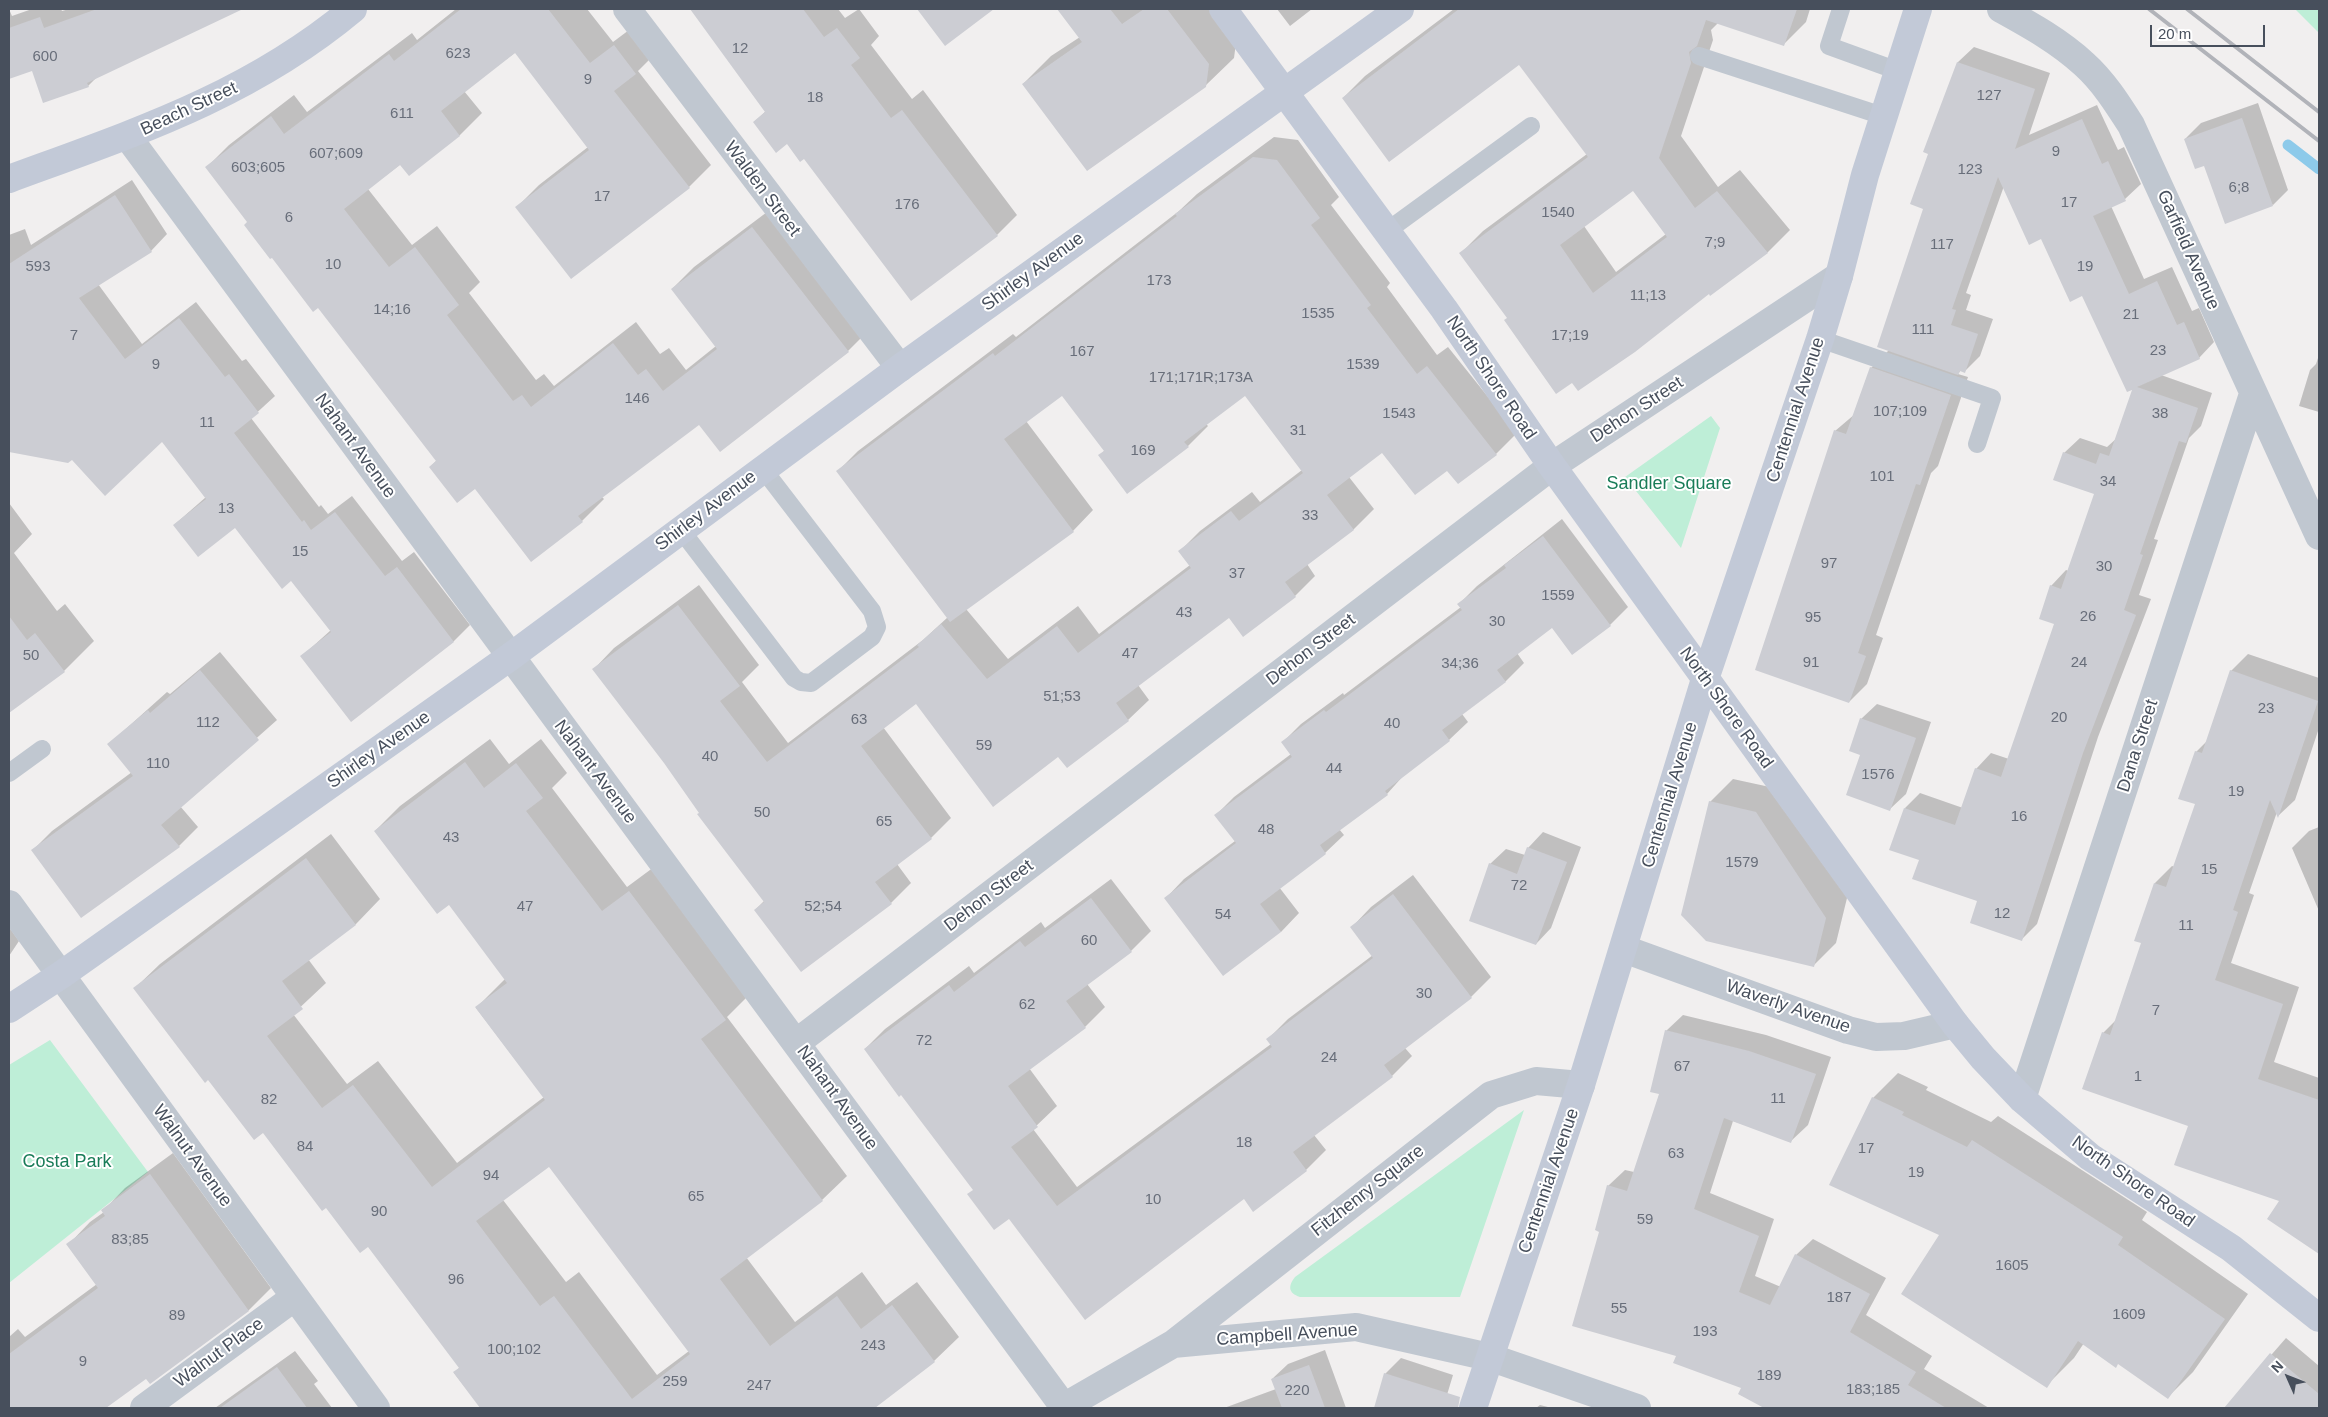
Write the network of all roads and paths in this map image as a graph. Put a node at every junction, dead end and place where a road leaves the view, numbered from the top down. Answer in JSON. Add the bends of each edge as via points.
{"nodes":[{"id":1,"x":353,"y":9,"type":"edge"},
{"id":2,"x":627,"y":9,"type":"edge"},
{"id":3,"x":1223,"y":9,"type":"edge"},
{"id":4,"x":1400,"y":9,"type":"edge"},
{"id":5,"x":1841,"y":9,"type":"edge"},
{"id":6,"x":1918,"y":9,"type":"edge"},
{"id":7,"x":2001,"y":9,"type":"edge"},
{"id":8,"x":1699,"y":56,"type":"dead end"},
{"id":9,"x":1898,"y":71,"type":"junction"},
{"id":10,"x":1285,"y":93,"type":"junction"},
{"id":11,"x":1883,"y":116,"type":"junction"},
{"id":12,"x":1531,"y":126,"type":"dead end"},
{"id":13,"x":128,"y":137,"type":"junction"},
{"id":14,"x":9,"y":179,"type":"edge"},
{"id":15,"x":1387,"y":231,"type":"junction"},
{"id":16,"x":1839,"y":276,"type":"junction"},
{"id":17,"x":1820,"y":340,"type":"junction"},
{"id":18,"x":900,"y":368,"type":"junction"},
{"id":19,"x":2253,"y":394,"type":"junction"},
{"id":20,"x":1977,"y":444,"type":"dead end"},
{"id":21,"x":1552,"y":466,"type":"junction"},
{"id":22,"x":763,"y":469,"type":"junction"},
{"id":23,"x":681,"y":530,"type":"junction"},
{"id":24,"x":2319,"y":536,"type":"edge"},
{"id":25,"x":510,"y":657,"type":"junction"},
{"id":26,"x":1705,"y":679,"type":"junction"},
{"id":27,"x":42,"y":749,"type":"dead end"},
{"id":28,"x":9,"y":774,"type":"edge"},
{"id":29,"x":9,"y":904,"type":"edge"},
{"id":30,"x":1624,"y":949,"type":"junction"},
{"id":31,"x":61,"y":975,"type":"junction"},
{"id":32,"x":9,"y":1009,"type":"edge"},
{"id":33,"x":1955,"y":1024,"type":"junction"},
{"id":34,"x":796,"y":1043,"type":"junction"},
{"id":35,"x":1581,"y":1085,"type":"junction"},
{"id":36,"x":2022,"y":1098,"type":"junction"},
{"id":37,"x":295,"y":1297,"type":"junction"},
{"id":38,"x":2319,"y":1318,"type":"edge"},
{"id":39,"x":1173,"y":1344,"type":"junction"},
{"id":40,"x":1489,"y":1357,"type":"junction"},
{"id":41,"x":144,"y":1408,"type":"edge"},
{"id":42,"x":376,"y":1408,"type":"edge"},
{"id":43,"x":1063,"y":1408,"type":"edge"},
{"id":44,"x":1473,"y":1408,"type":"edge"},
{"id":45,"x":1637,"y":1408,"type":"edge"}],
"edges":[{"from":1,"to":13,"type":"street","name":"Beach Street","via":[[264,72],[192,110]]},
{"from":2,"to":18,"type":"street","name":"Walden Street"},
{"from":3,"to":10,"type":"street","name":"North Shore Road"},
{"from":4,"to":10,"type":"street","name":"Shirley Avenue"},
{"from":5,"to":9,"type":"lane","via":[[1828,46]]},
{"from":6,"to":9,"type":"street","name":"Centennial Avenue"},
{"from":7,"to":19,"type":"street","name":"Garfield Avenue","via":[[2050,36],[2084,64],[2108,90],[2131,124]]},
{"from":8,"to":11,"type":"lane"},
{"from":9,"to":11,"type":"street","name":"Centennial Avenue"},
{"from":10,"to":15,"type":"street","name":"North Shore Road"},
{"from":10,"to":18,"type":"street","name":"Shirley Avenue"},
{"from":11,"to":16,"type":"street","name":"Centennial Avenue"},
{"from":12,"to":15,"type":"lane"},
{"from":13,"to":14,"type":"street","name":"Beach Street"},
{"from":13,"to":25,"type":"street","name":"Nahant Avenue"},
{"from":15,"to":21,"type":"street","name":"North Shore Road"},
{"from":16,"to":17,"type":"street","name":"Centennial Avenue"},
{"from":16,"to":21,"type":"street","name":"Dehon Street"},
{"from":17,"to":20,"type":"lane","via":[[1992,398]]},
{"from":17,"to":26,"type":"street","name":"Centennial Avenue"},
{"from":18,"to":22,"type":"street","name":"Shirley Avenue"},
{"from":19,"to":24,"type":"street","name":"Garfield Avenue"},
{"from":19,"to":36,"type":"street","name":"Dana Street"},
{"from":21,"to":26,"type":"street","name":"North Shore Road"},
{"from":21,"to":34,"type":"street","name":"Dehon Street"},
{"from":22,"to":23,"type":"street","name":"Shirley Avenue"},
{"from":22,"to":23,"type":"lane","via":[[872,611],[878,627],[872,637],[811,683],[794,678]]},
{"from":23,"to":25,"type":"street","name":"Shirley Avenue"},
{"from":25,"to":31,"type":"street","name":"Shirley Avenue"},
{"from":25,"to":34,"type":"street","name":"Nahant Avenue"},
{"from":26,"to":30,"type":"street","name":"Centennial Avenue"},
{"from":26,"to":33,"type":"street","name":"North Shore Road"},
{"from":27,"to":28,"type":"lane"},
{"from":29,"to":31,"type":"street","name":"Walnut Avenue"},
{"from":30,"to":33,"type":"street","name":"Waverly Avenue","via":[[1848,1030],[1876,1037],[1904,1036]]},
{"from":30,"to":35,"type":"street","name":"Centennial Avenue"},
{"from":31,"to":32,"type":"street","name":"Shirley Avenue"},
{"from":31,"to":37,"type":"street","name":"Walnut Avenue"},
{"from":33,"to":36,"type":"street","name":"North Shore Road"},
{"from":34,"to":43,"type":"street","name":"Nahant Avenue"},
{"from":35,"to":39,"type":"street","name":"Fitzhenry Square","via":[[1536,1081],[1491,1095]]},
{"from":35,"to":40,"type":"street","name":"Centennial Avenue"},
{"from":36,"to":38,"type":"street","name":"North Shore Road","via":[[2090,1157],[2231,1248]]},
{"from":37,"to":41,"type":"street","name":"Walnut Place"},
{"from":37,"to":42,"type":"street","name":"Walnut Avenue"},
{"from":39,"to":40,"type":"street","name":"Campbell Avenue","via":[[1356,1327]]},
{"from":39,"to":43,"type":"street","name":"Campbell Avenue"},
{"from":40,"to":44,"type":"street","name":"Centennial Avenue"},
{"from":40,"to":45,"type":"street","name":"Campbell Avenue"}]}
